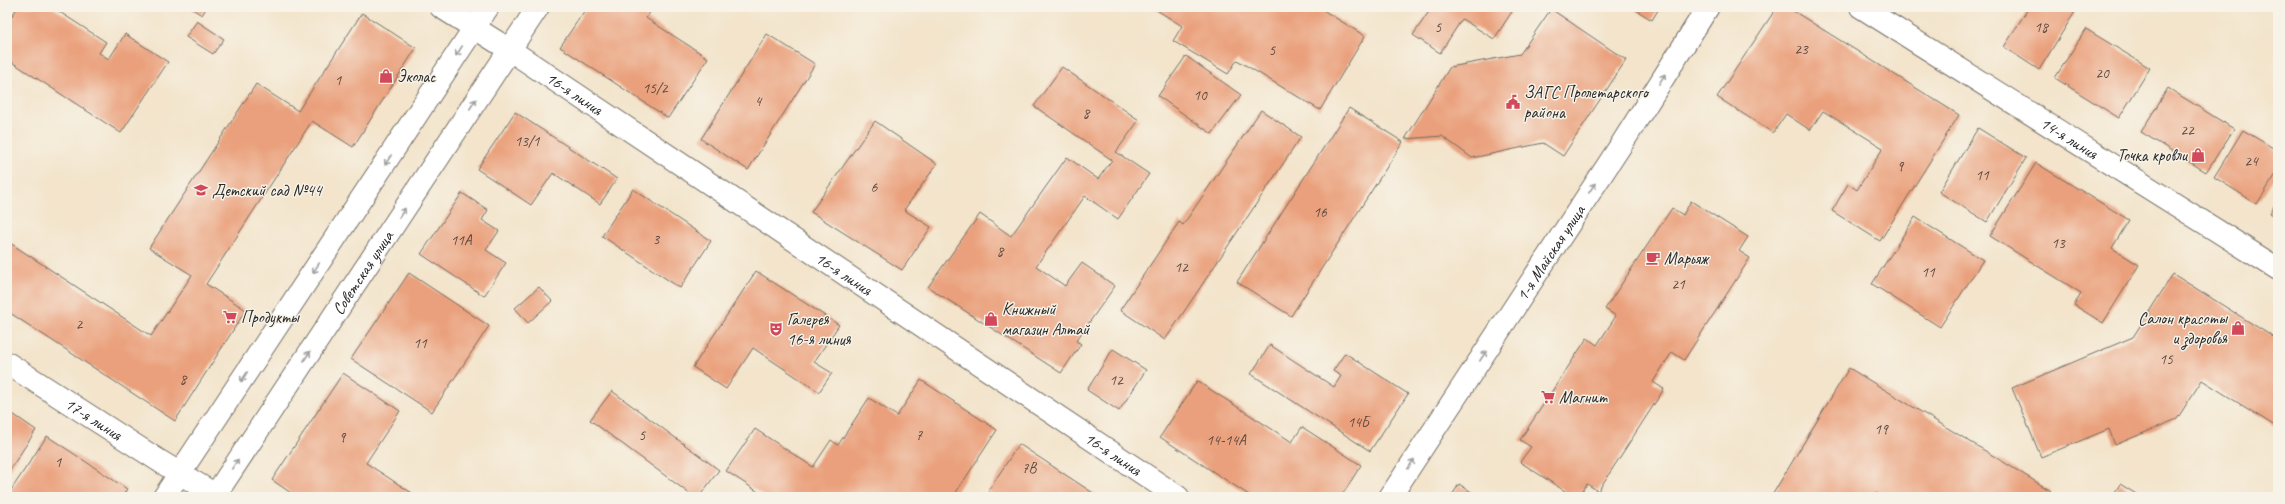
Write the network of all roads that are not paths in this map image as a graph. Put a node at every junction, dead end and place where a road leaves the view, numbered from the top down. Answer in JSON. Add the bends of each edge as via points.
{"nodes":[{"id":1,"x":441,"y":7,"type":"edge"},
{"id":2,"x":488,"y":7,"type":"edge"},
{"id":3,"x":538,"y":7,"type":"edge"},
{"id":4,"x":1708,"y":7,"type":"edge"},
{"id":5,"x":1861,"y":7,"type":"edge"},
{"id":6,"x":474,"y":28,"type":"junction"},
{"id":7,"x":510,"y":50,"type":"junction"},
{"id":8,"x":2278,"y":270,"type":"edge"},
{"id":9,"x":7,"y":363,"type":"edge"},
{"id":10,"x":180,"y":473,"type":"junction"},
{"id":11,"x":216,"y":496,"type":"edge"},
{"id":12,"x":164,"y":497,"type":"edge"},
{"id":13,"x":1178,"y":497,"type":"edge"},
{"id":14,"x":1390,"y":497,"type":"edge"}],
"edges":[{"from":1,"to":6,"type":"street"},
{"from":2,"to":6,"type":"street"},
{"from":3,"to":7,"type":"street","name":"Советская улица"},
{"from":14,"to":4,"type":"street","name":"1-я Майская улица","one_way":true},
{"from":5,"to":8,"type":"street","name":"14-я линия"},
{"from":6,"to":7,"type":"street"},
{"from":6,"to":10,"type":"street","one_way":true},
{"from":11,"to":7,"type":"street","name":"Советская улица","one_way":true},
{"from":7,"to":13,"type":"street","name":"16-я линия"},
{"from":9,"to":10,"type":"street","name":"17-я линия"},
{"from":10,"to":11,"type":"street","name":"Советская улица"},
{"from":10,"to":12,"type":"street"}]}
